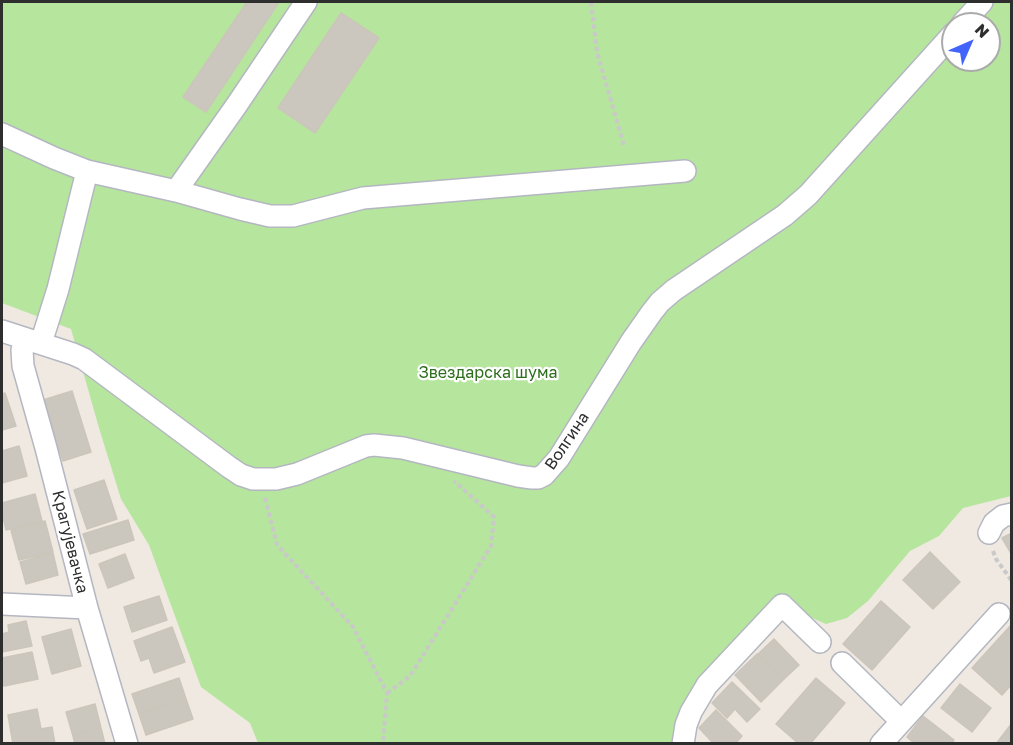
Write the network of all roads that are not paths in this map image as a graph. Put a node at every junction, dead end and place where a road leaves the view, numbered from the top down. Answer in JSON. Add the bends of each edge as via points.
{"nodes":[{"id":1,"x":306,"y":2,"type":"edge"},
{"id":2,"x":941,"y":47,"type":"edge"},
{"id":3,"x":2,"y":134,"type":"edge"},
{"id":4,"x":87,"y":171,"type":"junction"},
{"id":5,"x":685,"y":171,"type":"dead end"},
{"id":6,"x":176,"y":191,"type":"junction"},
{"id":7,"x":2,"y":331,"type":"edge"},
{"id":8,"x":34,"y":341,"type":"junction"},
{"id":9,"x":1011,"y":514,"type":"edge"},
{"id":10,"x":989,"y":533,"type":"road end"},
{"id":11,"x":2,"y":604,"type":"edge"},
{"id":12,"x":87,"y":608,"type":"junction"},
{"id":13,"x":999,"y":614,"type":"dead end"},
{"id":14,"x":819,"y":642,"type":"dead end"},
{"id":15,"x":842,"y":663,"type":"dead end"},
{"id":16,"x":901,"y":721,"type":"junction"},
{"id":17,"x":127,"y":744,"type":"edge"},
{"id":18,"x":683,"y":744,"type":"edge"},
{"id":19,"x":881,"y":744,"type":"edge"}],
"edges":[{"from":1,"to":6,"type":"street"},
{"from":2,"to":8,"type":"street","name":"Волгина","via":[[808,195],[660,302],[559,458],[538,478],[374,445],[297,474],[253,479],[229,467],[84,359]]},
{"from":3,"to":4,"type":"street"},
{"from":4,"to":6,"type":"street"},
{"from":4,"to":8,"type":"street","name":"Крагујевачка","via":[[58,290]]},
{"from":5,"to":6,"type":"street","via":[[363,198],[292,216],[270,216]]},
{"from":7,"to":8,"type":"street","name":"Волгина"},
{"from":8,"to":12,"type":"street","name":"Крагујевачка","via":[[22,351],[23,366]]},
{"from":9,"to":10,"type":"street","via":[[994,523]]},
{"from":11,"to":12,"type":"street"},
{"from":12,"to":17,"type":"street","name":"Крагујевачка"},
{"from":13,"to":16,"type":"street"},
{"from":14,"to":18,"type":"street","via":[[782,605],[707,685],[691,712]]},
{"from":15,"to":16,"type":"street"},
{"from":16,"to":19,"type":"street"}]}
